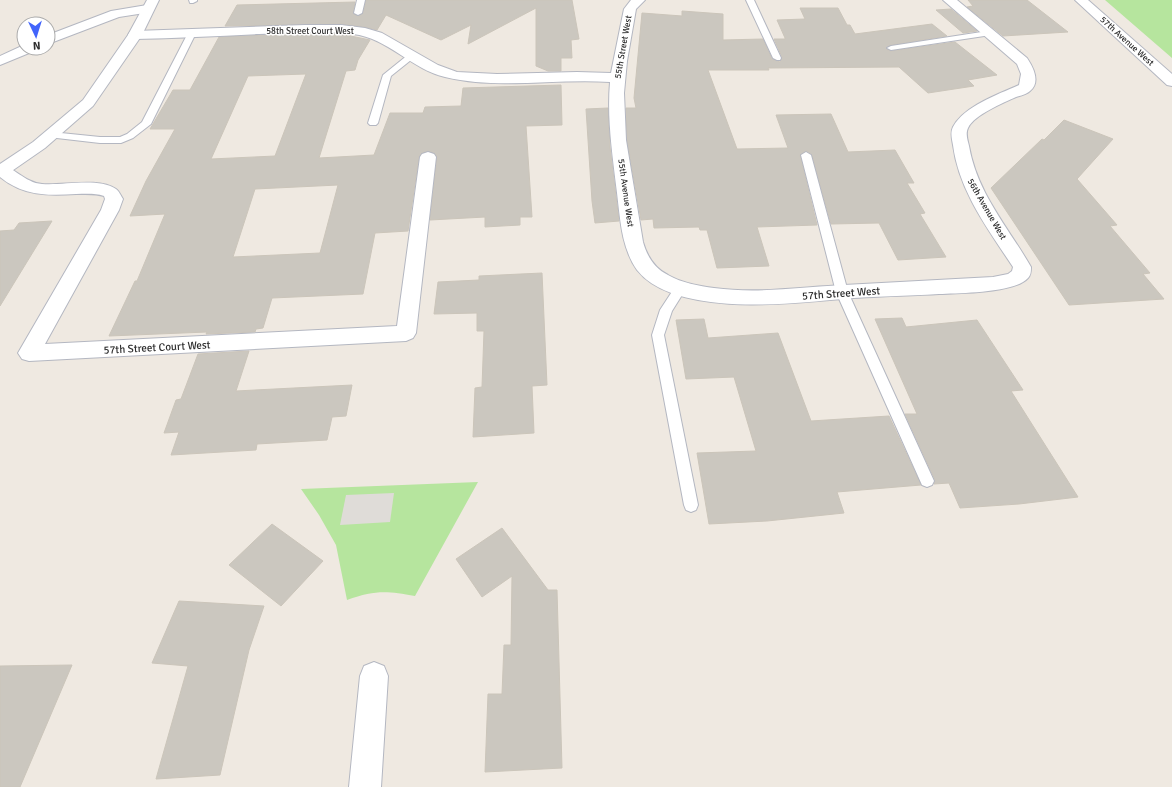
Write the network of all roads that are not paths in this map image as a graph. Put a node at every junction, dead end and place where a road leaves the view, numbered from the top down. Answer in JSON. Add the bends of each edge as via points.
{"nodes":[{"id":1,"x":361,"y":0,"type":"edge"},
{"id":2,"x":637,"y":0,"type":"edge"},
{"id":3,"x":750,"y":0,"type":"edge"},
{"id":4,"x":949,"y":0,"type":"edge"},
{"id":5,"x":1081,"y":0,"type":"edge"},
{"id":6,"x":150,"y":5,"type":"edge"},
{"id":7,"x":358,"y":13,"type":"dead end"},
{"id":8,"x":192,"y":33,"type":"junction"},
{"id":9,"x":988,"y":33,"type":"junction"},
{"id":10,"x":135,"y":35,"type":"junction"},
{"id":11,"x":56,"y":37,"type":"edge"},
{"id":12,"x":891,"y":48,"type":"dead end"},
{"id":13,"x":16,"y":53,"type":"edge"},
{"id":14,"x":412,"y":56,"type":"junction"},
{"id":15,"x":777,"y":58,"type":"dead end"},
{"id":16,"x":0,"y":60,"type":"edge"},
{"id":17,"x":1172,"y":82,"type":"edge"},
{"id":18,"x":617,"y":86,"type":"junction"},
{"id":19,"x":373,"y":123,"type":"dead end"},
{"id":20,"x":51,"y":135,"type":"junction"},
{"id":21,"x":806,"y":155,"type":"dead end"},
{"id":22,"x":428,"y":157,"type":"dead end"},
{"id":23,"x":1,"y":170,"type":"edge"},
{"id":24,"x":1021,"y":274,"type":"joint"},
{"id":25,"x":662,"y":281,"type":"joint"},
{"id":26,"x":681,"y":287,"type":"junction"},
{"id":27,"x":842,"y":292,"type":"junction"},
{"id":28,"x":927,"y":480,"type":"dead end"},
{"id":29,"x":691,"y":504,"type":"dead end"},
{"id":30,"x":374,"y":676,"type":"dead end"},
{"id":31,"x":365,"y":787,"type":"edge"}],
"edges":[{"from":1,"to":7,"type":"lane"},
{"from":2,"to":18,"type":"street","name":"55th Street West","via":[[630,9]]},
{"from":3,"to":15,"type":"lane"},
{"from":4,"to":9,"type":"street","name":"56th Avenue West"},
{"from":5,"to":17,"type":"street","name":"57th Avenue West"},
{"from":6,"to":10,"type":"street"},
{"from":6,"to":11,"type":"street","via":[[116,14]]},
{"from":8,"to":10,"type":"street","name":"58th Street Court West"},
{"from":8,"to":14,"type":"street","name":"58th Street Court West","via":[[289,29],[357,31],[384,39]]},
{"from":8,"to":20,"type":"lane","via":[[146,124],[130,136],[121,140],[100,140]]},
{"from":9,"to":12,"type":"lane"},
{"from":9,"to":24,"type":"street","name":"56th Avenue West","via":[[1022,61],[1027,67],[1029,82],[1025,88],[979,110],[961,125],[960,148],[964,168],[978,197],[1022,267]]},
{"from":10,"to":20,"type":"street","via":[[88,103]]},
{"from":13,"to":16,"type":"street"},
{"from":14,"to":18,"type":"street","name":"58th Street Court West","via":[[455,76],[500,78],[581,75]]},
{"from":14,"to":19,"type":"lane","via":[[387,75]]},
{"from":18,"to":25,"type":"street","name":"55th Avenue West","via":[[617,132],[632,234],[637,255],[643,266]]},
{"from":20,"to":23,"type":"street"},
{"from":21,"to":27,"type":"lane"},
{"from":22,"to":23,"type":"street","name":"57th Street Court West","via":[[406,333],[29,353],[114,199],[111,193],[99,189],[30,188]]},
{"from":24,"to":27,"type":"street","name":"57th Street West","via":[[1014,279],[993,284]]},
{"from":25,"to":26,"type":"street","name":"57th Street West"},
{"from":26,"to":27,"type":"street","name":"57th Street West","via":[[709,295],[746,298],[818,296]]},
{"from":26,"to":29,"type":"lane","via":[[666,310],[658,335]]},
{"from":27,"to":28,"type":"lane"},
{"from":30,"to":31,"type":"street"}]}
